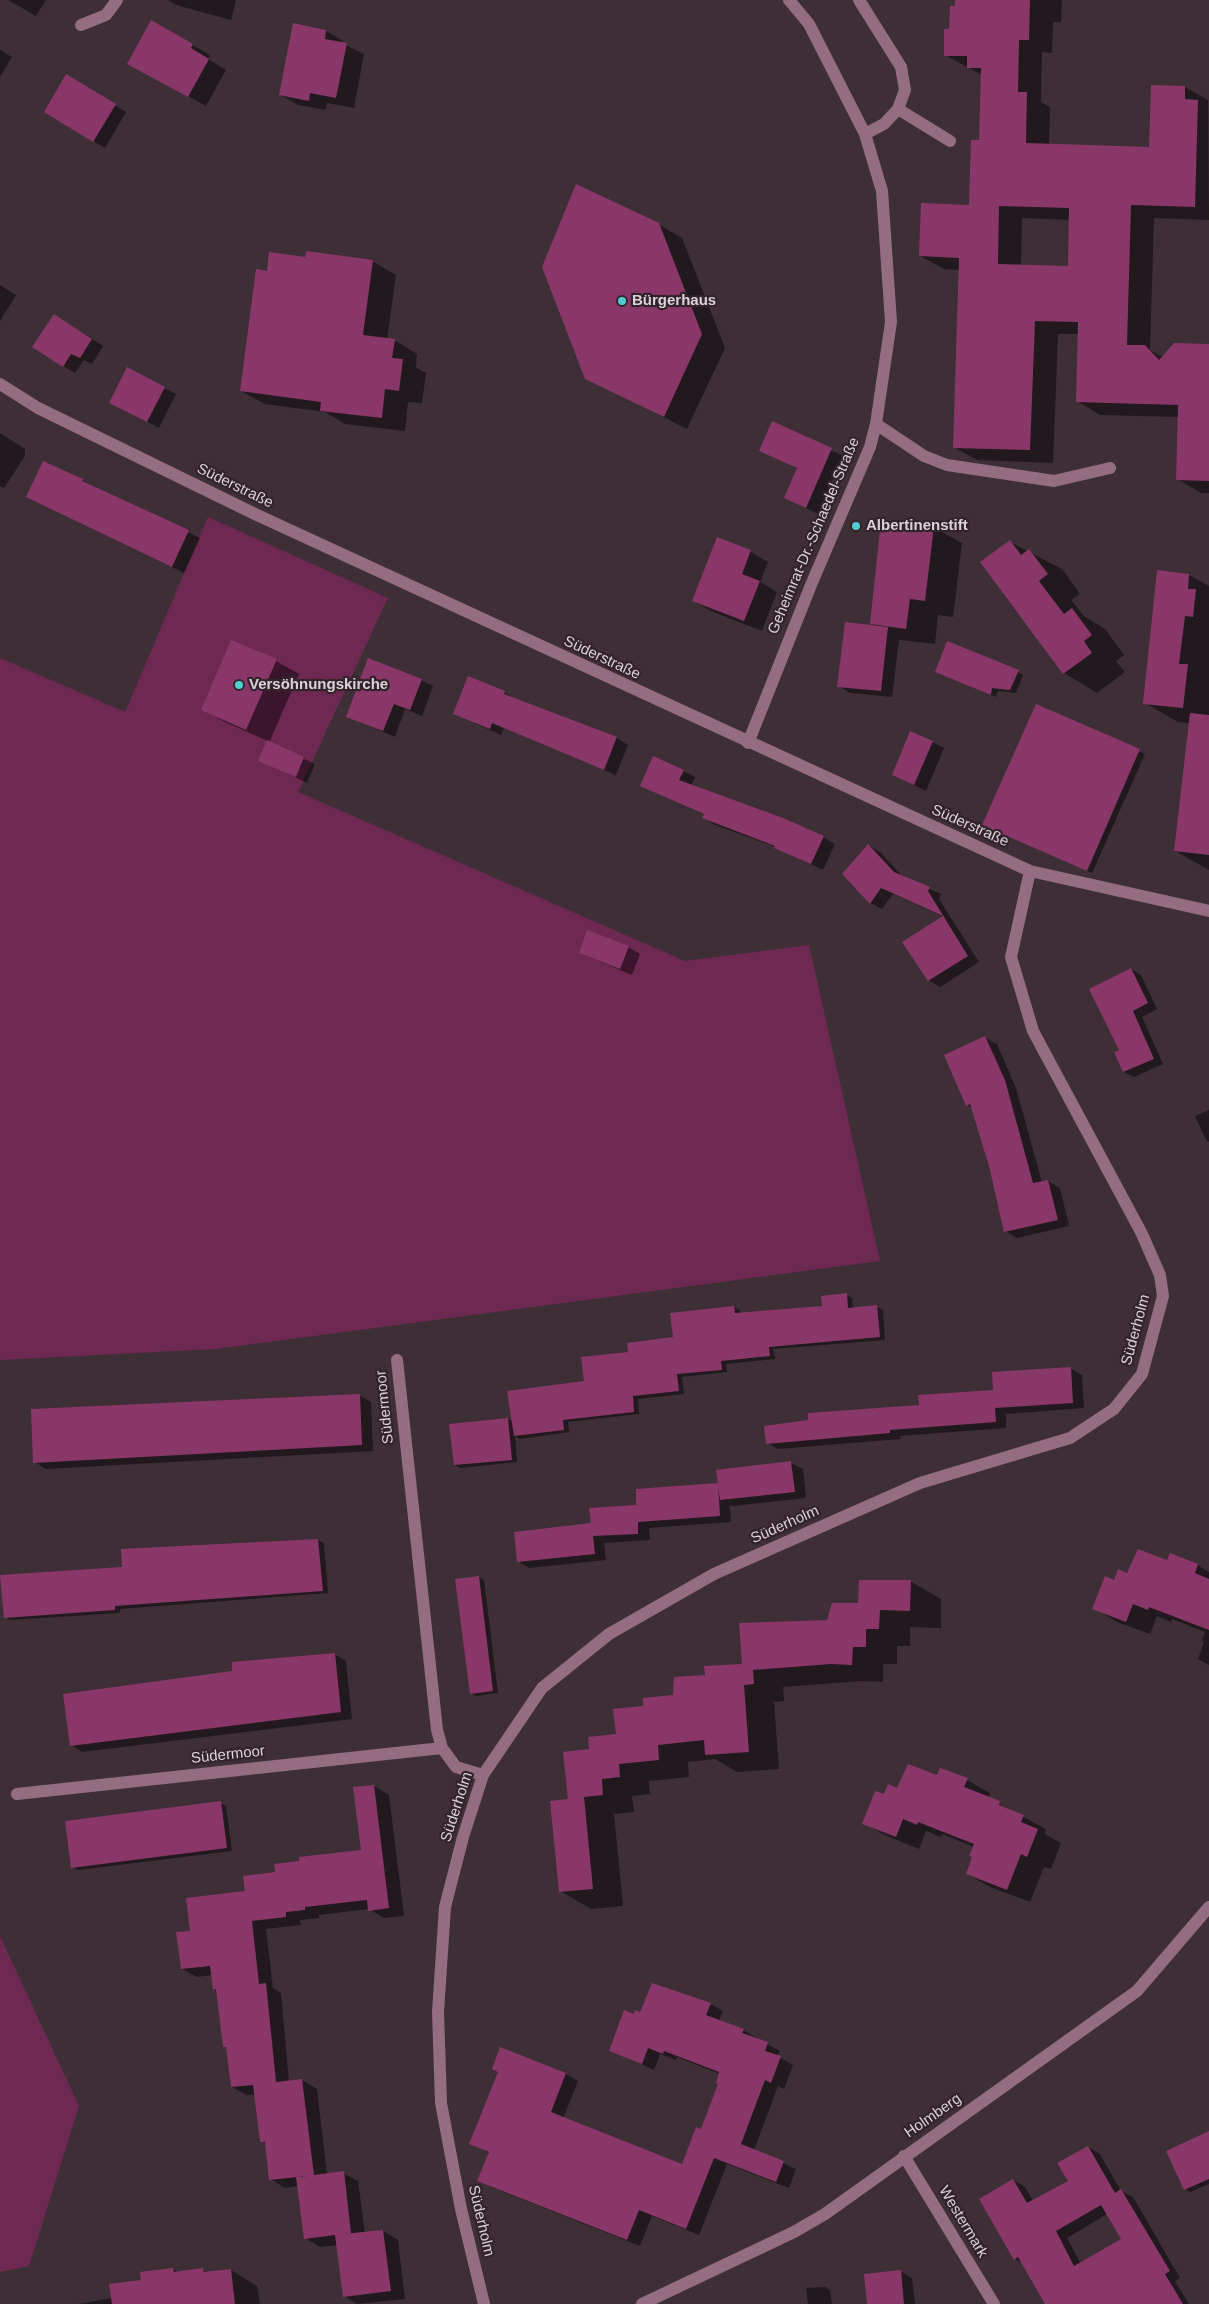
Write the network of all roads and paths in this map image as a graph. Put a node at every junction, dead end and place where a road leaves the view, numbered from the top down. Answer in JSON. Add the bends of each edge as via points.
{"nodes":[{"id":1,"x":117,"y":0,"type":"edge"},
{"id":2,"x":789,"y":0,"type":"edge"},
{"id":3,"x":859,"y":0,"type":"edge"},
{"id":4,"x":82,"y":25,"type":"dead end"},
{"id":5,"x":898,"y":109,"type":"junction"},
{"id":6,"x":865,"y":134,"type":"junction"},
{"id":7,"x":950,"y":141,"type":"dead end"},
{"id":8,"x":0,"y":384,"type":"edge"},
{"id":9,"x":876,"y":424,"type":"junction"},
{"id":10,"x":1110,"y":468,"type":"dead end"},
{"id":11,"x":748,"y":743,"type":"junction"},
{"id":12,"x":1030,"y":871,"type":"junction"},
{"id":13,"x":1209,"y":911,"type":"edge"},
{"id":14,"x":397,"y":1360,"type":"dead end"},
{"id":15,"x":442,"y":1748,"type":"junction"},
{"id":16,"x":483,"y":1775,"type":"junction"},
{"id":17,"x":17,"y":1794,"type":"dead end"},
{"id":18,"x":1209,"y":1907,"type":"edge"},
{"id":19,"x":904,"y":2156,"type":"junction"},
{"id":20,"x":484,"y":2304,"type":"edge"},
{"id":21,"x":642,"y":2304,"type":"edge"},
{"id":22,"x":994,"y":2304,"type":"edge"}],
"edges":[{"from":1,"to":4,"type":"street","via":[[106,15]]},
{"from":2,"to":6,"type":"street","name":"Geheimrat-Dr.-Schaedel-Straße","via":[[809,24]]},
{"from":3,"to":5,"type":"street","via":[[901,67],[905,90]]},
{"from":5,"to":6,"type":"street","via":[[884,124]]},
{"from":5,"to":7,"type":"street"},
{"from":6,"to":9,"type":"street","name":"Geheimrat-Dr.-Schaedel-Straße","via":[[882,192],[891,322]]},
{"from":8,"to":11,"type":"street","name":"Süderstraße","via":[[38,408],[257,515]]},
{"from":9,"to":10,"type":"street","via":[[924,456],[947,465],[1054,481]]},
{"from":9,"to":11,"type":"street","name":"Geheimrat-Dr.-Schaedel-Straße","via":[[870,447]]},
{"from":11,"to":12,"type":"street","name":"Süderstraße"},
{"from":12,"to":13,"type":"street","name":"Süderstraße"},
{"from":12,"to":16,"type":"street","name":"Süderholm","via":[[1010,957],[1033,1031],[1141,1232],[1160,1275],[1163,1296],[1142,1374],[1114,1409],[1070,1438],[920,1483],[714,1574],[609,1634],[542,1688]]},
{"from":14,"to":15,"type":"street","name":"Südermoor","via":[[437,1730]]},
{"from":15,"to":16,"type":"street","name":"Südermoor","via":[[456,1767]]},
{"from":15,"to":17,"type":"street","name":"Südermoor"},
{"from":16,"to":20,"type":"street","name":"Süderholm","via":[[445,1907],[438,2050],[441,2103],[460,2209]]},
{"from":18,"to":19,"type":"street","name":"Holmberg","via":[[1137,1991]]},
{"from":19,"to":21,"type":"street","name":"Holmberg","via":[[825,2214],[794,2232]]},
{"from":19,"to":22,"type":"street","name":"Westermark"}]}
